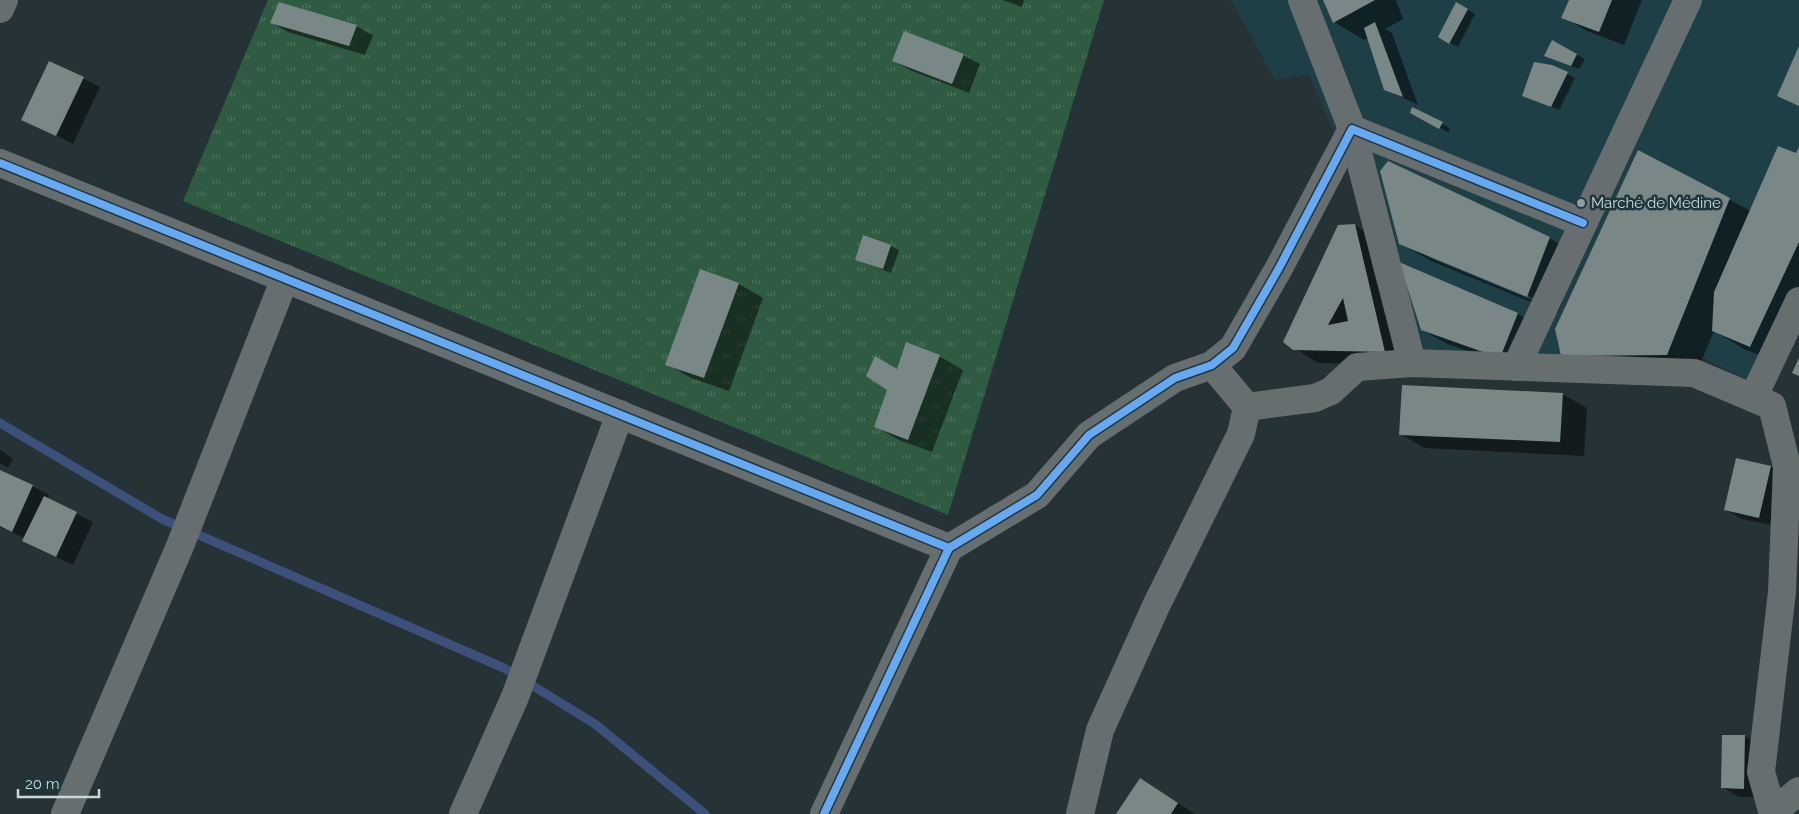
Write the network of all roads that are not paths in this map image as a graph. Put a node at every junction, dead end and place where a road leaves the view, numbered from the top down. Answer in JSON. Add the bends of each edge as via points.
{"nodes":[{"id":1,"x":4,"y":0,"type":"edge"},
{"id":2,"x":1302,"y":0,"type":"edge"},
{"id":3,"x":1688,"y":0,"type":"edge"},
{"id":4,"x":0,"y":9,"type":"edge"},
{"id":5,"x":1352,"y":129,"type":"junction"},
{"id":6,"x":0,"y":163,"type":"edge"},
{"id":7,"x":1583,"y":223,"type":"junction"},
{"id":8,"x":285,"y":278,"type":"junction"},
{"id":9,"x":1799,"y":301,"type":"edge"},
{"id":10,"x":1412,"y":363,"type":"junction"},
{"id":11,"x":1212,"y":365,"type":"junction"},
{"id":12,"x":1516,"y":367,"type":"junction"},
{"id":13,"x":1762,"y":402,"type":"junction"},
{"id":14,"x":1247,"y":407,"type":"junction"},
{"id":15,"x":620,"y":414,"type":"junction"},
{"id":16,"x":949,"y":548,"type":"junction"},
{"id":17,"x":1799,"y":791,"type":"edge"},
{"id":18,"x":1773,"y":813,"type":"edge"},
{"id":19,"x":65,"y":814,"type":"edge"},
{"id":20,"x":463,"y":814,"type":"edge"},
{"id":21,"x":824,"y":814,"type":"edge"},
{"id":22,"x":1080,"y":814,"type":"edge"}],
"edges":[{"from":1,"to":4,"type":"street"},
{"from":2,"to":5,"type":"street"},
{"from":3,"to":7,"type":"street"},
{"from":5,"to":7,"type":"street"},
{"from":5,"to":10,"type":"street"},
{"from":5,"to":11,"type":"street","via":[[1233,348]]},
{"from":6,"to":8,"type":"street"},
{"from":7,"to":12,"type":"street"},
{"from":8,"to":15,"type":"street"},
{"from":8,"to":19,"type":"street","via":[[180,546]]},
{"from":9,"to":13,"type":"street"},
{"from":10,"to":12,"type":"street"},
{"from":10,"to":14,"type":"street","via":[[1357,367],[1331,391],[1315,398]]},
{"from":11,"to":14,"type":"street"},
{"from":11,"to":16,"type":"street","via":[[1175,378],[1089,435],[1037,495]]},
{"from":12,"to":13,"type":"street","via":[[1694,373]]},
{"from":13,"to":18,"type":"street","via":[[1787,466],[1782,592],[1761,772]]},
{"from":14,"to":22,"type":"street","via":[[1241,434],[1156,606],[1100,730]]},
{"from":15,"to":16,"type":"street"},
{"from":15,"to":20,"type":"street","via":[[528,661]]},
{"from":16,"to":21,"type":"street"},
{"from":17,"to":18,"type":"street"}]}
